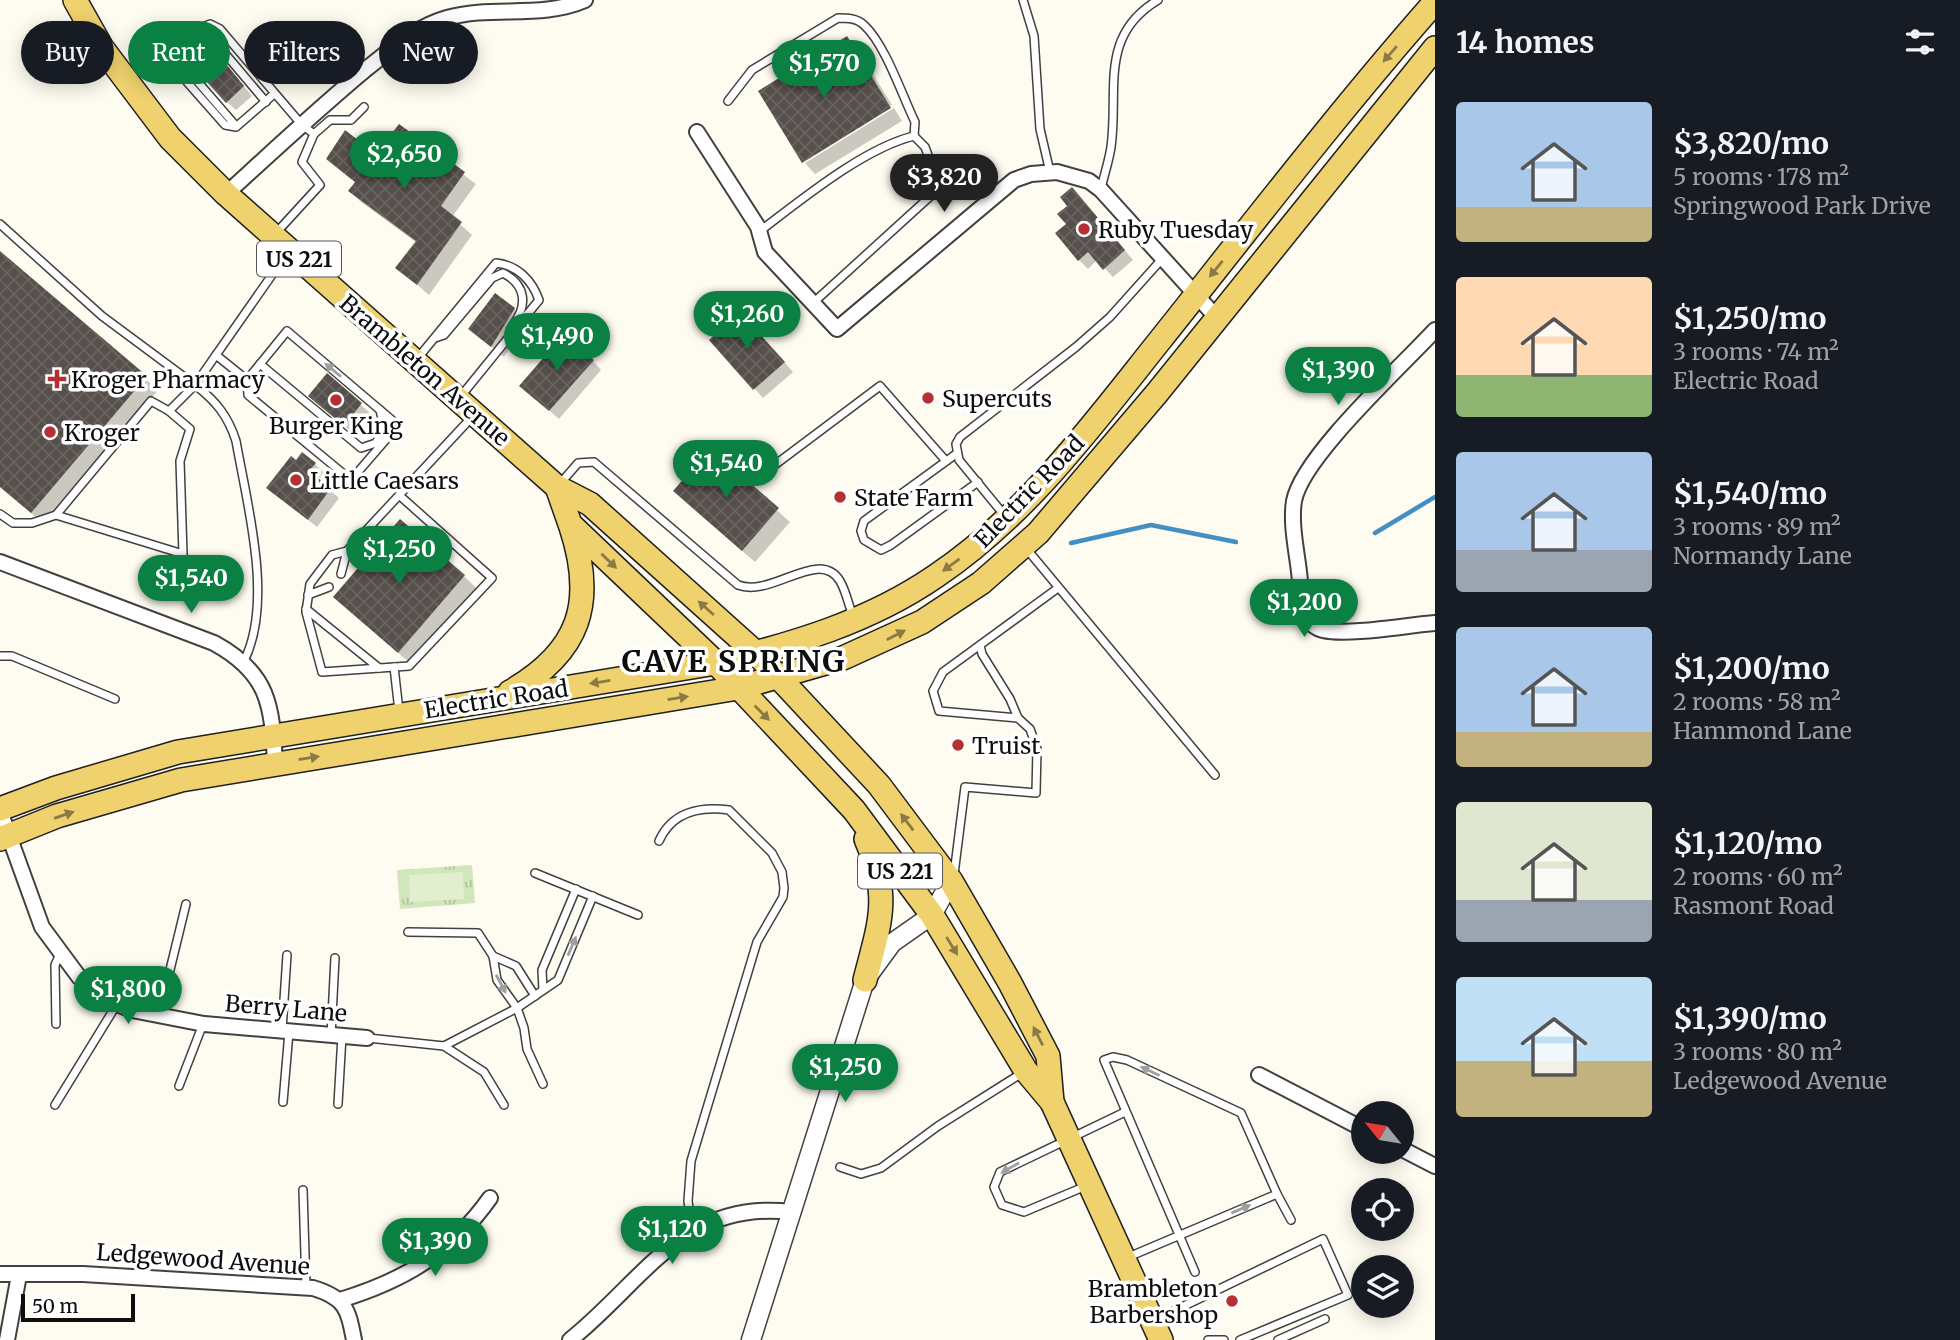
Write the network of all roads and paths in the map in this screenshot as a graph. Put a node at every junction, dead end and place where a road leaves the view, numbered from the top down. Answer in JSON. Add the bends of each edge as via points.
{"nodes":[{"id":1,"x":75,"y":0,"type":"edge"},
{"id":2,"x":585,"y":0,"type":"edge"},
{"id":3,"x":1023,"y":0,"type":"edge"},
{"id":4,"x":1158,"y":0,"type":"edge"},
{"id":5,"x":1435,"y":2,"type":"edge"},
{"id":6,"x":1435,"y":48,"type":"edge"},
{"id":7,"x":274,"y":94,"type":"junction"},
{"id":8,"x":728,"y":101,"type":"dead end"},
{"id":9,"x":266,"y":102,"type":"junction"},
{"id":10,"x":364,"y":107,"type":"dead end"},
{"id":11,"x":236,"y":127,"type":"junction"},
{"id":12,"x":308,"y":130,"type":"junction"},
{"id":13,"x":697,"y":132,"type":"dead end"},
{"id":14,"x":914,"y":136,"type":"junction"},
{"id":15,"x":1050,"y":172,"type":"junction"},
{"id":16,"x":1101,"y":190,"type":"junction"},
{"id":17,"x":226,"y":194,"type":"junction"},
{"id":18,"x":0,"y":224,"type":"edge"},
{"id":19,"x":759,"y":231,"type":"junction"},
{"id":20,"x":281,"y":243,"type":"junction"},
{"id":21,"x":1162,"y":259,"type":"junction"},
{"id":22,"x":1195,"y":296,"type":"junction"},
{"id":23,"x":812,"y":304,"type":"junction"},
{"id":24,"x":1217,"y":318,"type":"junction"},
{"id":25,"x":1435,"y":330,"type":"edge"},
{"id":26,"x":433,"y":338,"type":"junction"},
{"id":27,"x":502,"y":347,"type":"junction"},
{"id":28,"x":216,"y":355,"type":"junction"},
{"id":29,"x":415,"y":361,"type":"junction"},
{"id":30,"x":260,"y":364,"type":"junction"},
{"id":31,"x":247,"y":380,"type":"junction"},
{"id":32,"x":195,"y":385,"type":"junction"},
{"id":33,"x":467,"y":407,"type":"junction"},
{"id":34,"x":379,"y":410,"type":"junction"},
{"id":35,"x":169,"y":411,"type":"junction"},
{"id":36,"x":956,"y":454,"type":"junction"},
{"id":37,"x":944,"y":462,"type":"junction"},
{"id":38,"x":1057,"y":466,"type":"junction"},
{"id":39,"x":772,"y":467,"type":"dead end"},
{"id":40,"x":978,"y":482,"type":"junction"},
{"id":41,"x":557,"y":487,"type":"junction"},
{"id":42,"x":399,"y":495,"type":"junction"},
{"id":43,"x":0,"y":514,"type":"edge"},
{"id":44,"x":56,"y":515,"type":"junction"},
{"id":45,"x":1007,"y":519,"type":"junction"},
{"id":46,"x":570,"y":524,"type":"junction"},
{"id":47,"x":1024,"y":547,"type":"junction"},
{"id":48,"x":347,"y":551,"type":"junction"},
{"id":49,"x":0,"y":562,"type":"edge"},
{"id":50,"x":341,"y":574,"type":"dead end"},
{"id":51,"x":329,"y":587,"type":"dead end"},
{"id":52,"x":1058,"y":588,"type":"junction"},
{"id":53,"x":308,"y":595,"type":"junction"},
{"id":54,"x":306,"y":609,"type":"junction"},
{"id":55,"x":855,"y":621,"type":"junction"},
{"id":56,"x":1435,"y":623,"type":"edge"},
{"id":57,"x":980,"y":645,"type":"junction"},
{"id":58,"x":756,"y":653,"type":"junction"},
{"id":59,"x":0,"y":656,"type":"edge"},
{"id":60,"x":244,"y":661,"type":"junction"},
{"id":61,"x":716,"y":663,"type":"junction"},
{"id":62,"x":394,"y":667,"type":"junction"},
{"id":63,"x":379,"y":668,"type":"junction"},
{"id":64,"x":780,"y":677,"type":"junction"},
{"id":65,"x":738,"y":688,"type":"junction"},
{"id":66,"x":115,"y":699,"type":"dead end"},
{"id":67,"x":498,"y":699,"type":"junction"},
{"id":68,"x":400,"y":715,"type":"junction"},
{"id":69,"x":1018,"y":718,"type":"junction"},
{"id":70,"x":273,"y":736,"type":"junction"},
{"id":71,"x":275,"y":763,"type":"junction"},
{"id":72,"x":1215,"y":775,"type":"dead end"},
{"id":73,"x":0,"y":810,"type":"edge"},
{"id":74,"x":853,"y":810,"type":"junction"},
{"id":75,"x":5,"y":838,"type":"edge"},
{"id":76,"x":659,"y":841,"type":"dead end"},
{"id":77,"x":535,"y":873,"type":"dead end"},
{"id":78,"x":951,"y":881,"type":"junction"},
{"id":79,"x":576,"y":889,"type":"junction"},
{"id":80,"x":593,"y":896,"type":"junction"},
{"id":81,"x":186,"y":904,"type":"dead end"},
{"id":82,"x":638,"y":915,"type":"dead end"},
{"id":83,"x":932,"y":915,"type":"junction"},
{"id":84,"x":408,"y":932,"type":"dead end"},
{"id":85,"x":60,"y":954,"type":"junction"},
{"id":86,"x":287,"y":955,"type":"dead end"},
{"id":87,"x":493,"y":956,"type":"junction"},
{"id":88,"x":335,"y":958,"type":"dead end"},
{"id":89,"x":865,"y":980,"type":"junction"},
{"id":90,"x":543,"y":990,"type":"junction"},
{"id":91,"x":535,"y":996,"type":"junction"},
{"id":92,"x":117,"y":1004,"type":"junction"},
{"id":93,"x":517,"y":1008,"type":"junction"},
{"id":94,"x":159,"y":1015,"type":"junction"},
{"id":95,"x":56,"y":1024,"type":"dead end"},
{"id":96,"x":204,"y":1024,"type":"junction"},
{"id":97,"x":286,"y":1031,"type":"junction"},
{"id":98,"x":337,"y":1036,"type":"junction"},
{"id":99,"x":367,"y":1038,"type":"joint"},
{"id":100,"x":444,"y":1046,"type":"junction"},
{"id":101,"x":1026,"y":1071,"type":"junction"},
{"id":102,"x":1259,"y":1075,"type":"dead end"},
{"id":103,"x":543,"y":1084,"type":"dead end"},
{"id":104,"x":179,"y":1086,"type":"dead end"},
{"id":105,"x":283,"y":1102,"type":"dead end"},
{"id":106,"x":1052,"y":1102,"type":"junction"},
{"id":107,"x":338,"y":1104,"type":"dead end"},
{"id":108,"x":55,"y":1105,"type":"dead end"},
{"id":109,"x":504,"y":1105,"type":"dead end"},
{"id":110,"x":1125,"y":1112,"type":"junction"},
{"id":111,"x":1351,"y":1123,"type":"edge"},
{"id":112,"x":1070,"y":1137,"type":"junction"},
{"id":113,"x":1414,"y":1155,"type":"edge"},
{"id":114,"x":1435,"y":1166,"type":"edge"},
{"id":115,"x":840,"y":1167,"type":"dead end"},
{"id":116,"x":1091,"y":1183,"type":"junction"},
{"id":117,"x":303,"y":1190,"type":"dead end"},
{"id":118,"x":1277,"y":1194,"type":"junction"},
{"id":119,"x":490,"y":1198,"type":"dead end"},
{"id":120,"x":791,"y":1212,"type":"junction"},
{"id":121,"x":1291,"y":1220,"type":"dead end"},
{"id":122,"x":692,"y":1230,"type":"junction"},
{"id":123,"x":1178,"y":1236,"type":"junction"},
{"id":124,"x":1125,"y":1259,"type":"junction"},
{"id":125,"x":1195,"y":1272,"type":"dead end"},
{"id":126,"x":0,"y":1274,"type":"edge"},
{"id":127,"x":19,"y":1275,"type":"junction"},
{"id":128,"x":306,"y":1287,"type":"junction"},
{"id":129,"x":340,"y":1300,"type":"junction"},
{"id":130,"x":1325,"y":1319,"type":"dead end"},
{"id":131,"x":1157,"y":1331,"type":"edge"},
{"id":132,"x":8,"y":1340,"type":"edge"},
{"id":133,"x":354,"y":1340,"type":"edge"},
{"id":134,"x":570,"y":1340,"type":"edge"},
{"id":135,"x":751,"y":1340,"type":"edge"},
{"id":136,"x":1209,"y":1340,"type":"edge"},
{"id":137,"x":1224,"y":1340,"type":"edge"},
{"id":138,"x":1240,"y":1340,"type":"edge"},
{"id":139,"x":1278,"y":1340,"type":"edge"}],
"edges":[{"from":1,"to":17,"type":"main road","name":"Brambleton Avenue","number":"US 221","via":[[134,94]]},
{"from":2,"to":12,"type":"street","via":[[536,11],[464,14],[426,26],[395,46]]},
{"from":3,"to":15,"type":"lane","via":[[1034,36],[1040,129]]},
{"from":4,"to":16,"type":"lane","via":[[1132,20],[1117,50],[1111,89],[1111,148]]},
{"from":5,"to":22,"type":"main road","name":"Electric Road","one_way":true},
{"from":6,"to":24,"type":"main road","name":"Electric Road"},
{"from":7,"to":9,"type":"lane"},
{"from":7,"to":11,"type":"lane","via":[[220,29],[210,24],[171,51],[172,65],[225,125]]},
{"from":7,"to":12,"type":"lane"},
{"from":8,"to":14,"type":"lane","via":[[752,70],[838,18],[849,18],[862,23],[874,39],[915,122]]},
{"from":9,"to":11,"type":"lane"},
{"from":9,"to":11,"type":"lane","via":[[211,37],[195,39],[178,59]]},
{"from":10,"to":12,"type":"lane","via":[[351,120],[330,120]]},
{"from":12,"to":17,"type":"street"},
{"from":12,"to":20,"type":"lane","via":[[302,162],[320,185]]},
{"from":13,"to":19,"type":"street"},
{"from":14,"to":19,"type":"lane","via":[[827,182]]},
{"from":14,"to":23,"type":"lane","via":[[925,147],[939,185],[935,192]]},
{"from":15,"to":16,"type":"street","via":[[1074,175]]},
{"from":15,"to":23,"type":"street","via":[[1014,180],[839,328]]},
{"from":16,"to":21,"type":"street"},
{"from":17,"to":20,"type":"main road","name":"Brambleton Avenue","number":"US 221"},
{"from":18,"to":32,"type":"lane","via":[[102,316]]},
{"from":19,"to":23,"type":"street","via":[[765,252]]},
{"from":20,"to":28,"type":"lane"},
{"from":20,"to":29,"type":"main road","name":"Brambleton Avenue","number":"US 221"},
{"from":21,"to":22,"type":"street"},
{"from":21,"to":36,"type":"lane","via":[[1076,347],[960,437]]},
{"from":22,"to":24,"type":"street"},
{"from":22,"to":38,"type":"main road","name":"Electric Road"},
{"from":24,"to":47,"type":"main road","name":"Electric Road"},
{"from":25,"to":56,"type":"street","via":[[1323,448],[1299,485],[1293,510],[1303,610],[1314,625],[1324,630],[1349,630]]},
{"from":26,"to":27,"type":"lane","via":[[444,335],[492,278],[503,274],[516,282],[524,305]]},
{"from":26,"to":27,"type":"lane","via":[[496,263],[510,264],[534,285],[539,300]]},
{"from":26,"to":29,"type":"lane"},
{"from":27,"to":33,"type":"lane"},
{"from":28,"to":31,"type":"lane"},
{"from":28,"to":32,"type":"lane"},
{"from":29,"to":33,"type":"main road","name":"Brambleton Avenue","number":"US 221"},
{"from":30,"to":31,"type":"lane"},
{"from":34,"to":30,"type":"lane","one_way":true,"via":[[287,331]]},
{"from":30,"to":34,"type":"lane","via":[[361,448],[376,443],[384,428]]},
{"from":31,"to":34,"type":"lane","via":[[248,395],[351,480],[389,436],[393,421]]},
{"from":32,"to":35,"type":"lane"},
{"from":32,"to":60,"type":"lane","via":[[213,398],[230,420],[236,441],[258,593],[256,630]]},
{"from":33,"to":41,"type":"main road","name":"Brambleton Avenue","number":"US 221"},
{"from":33,"to":42,"type":"lane"},
{"from":35,"to":44,"type":"lane","via":[[151,401]]},
{"from":35,"to":44,"type":"lane","via":[[190,429],[180,461],[183,554]]},
{"from":36,"to":37,"type":"lane"},
{"from":36,"to":40,"type":"lane"},
{"from":37,"to":39,"type":"lane","via":[[880,386]]},
{"from":37,"to":40,"type":"lane","via":[[864,522],[861,531],[870,545],[881,550],[891,545]]},
{"from":38,"to":45,"type":"main road","name":"Electric Road"},
{"from":38,"to":47,"type":"main road","via":[[1043,497],[1016,533]]},
{"from":40,"to":45,"type":"lane"},
{"from":41,"to":46,"type":"main road","name":"Brambleton Avenue","number":"US 221"},
{"from":41,"to":55,"type":"lane","via":[[578,463],[594,462],[738,585],[761,589],[807,569],[823,570],[839,580]]},
{"from":58,"to":41,"type":"main road","name":"Brambleton Avenue","number":"US 221","one_way":true,"via":[[590,504]]},
{"from":42,"to":48,"type":"lane"},
{"from":42,"to":62,"type":"lane","via":[[492,578],[409,666]]},
{"from":43,"to":44,"type":"lane","via":[[13,523]]},
{"from":45,"to":55,"type":"main road","name":"Electric Road","one_way":true,"via":[[936,576]]},
{"from":46,"to":61,"type":"main road","name":"Brambleton Avenue","number":"US 221","one_way":true},
{"from":46,"to":67,"type":"main road","via":[[582,560],[577,620],[562,651],[540,675]]},
{"from":47,"to":52,"type":"lane"},
{"from":64,"to":47,"type":"main road","name":"Electric Road","one_way":true,"via":[[843,658],[922,622],[981,583]]},
{"from":48,"to":50,"type":"lane"},
{"from":48,"to":53,"type":"lane","via":[[332,555],[310,584]]},
{"from":49,"to":60,"type":"street","via":[[214,643]]},
{"from":51,"to":53,"type":"lane"},
{"from":52,"to":57,"type":"lane"},
{"from":52,"to":72,"type":"lane"},
{"from":53,"to":54,"type":"lane"},
{"from":54,"to":63,"type":"lane"},
{"from":54,"to":63,"type":"lane","via":[[322,672]]},
{"from":55,"to":58,"type":"main road","name":"Electric Road"},
{"from":57,"to":69,"type":"lane"},
{"from":57,"to":69,"type":"lane","via":[[943,672],[933,691],[939,711]]},
{"from":58,"to":61,"type":"main road","name":"Electric Road"},
{"from":58,"to":64,"type":"main road","name":"Brambleton Avenue","number":"US 221"},
{"from":59,"to":66,"type":"lane","via":[[12,656]]},
{"from":60,"to":70,"type":"street","via":[[266,693]]},
{"from":61,"to":65,"type":"main road","name":"Brambleton Avenue","number":"US 221"},
{"from":61,"to":67,"type":"main road","name":"Electric Road","one_way":true},
{"from":62,"to":63,"type":"lane"},
{"from":62,"to":68,"type":"lane"},
{"from":64,"to":65,"type":"main road","name":"Electric Road"},
{"from":78,"to":64,"type":"main road","name":"Brambleton Avenue","number":"US 221","one_way":true,"via":[[879,785]]},
{"from":71,"to":65,"type":"main road","name":"Electric Road","one_way":true},
{"from":65,"to":74,"type":"main road","name":"Brambleton Avenue","number":"US 221","one_way":true},
{"from":67,"to":68,"type":"main road","name":"Electric Road"},
{"from":68,"to":70,"type":"main road","name":"Electric Road"},
{"from":69,"to":78,"type":"lane","via":[[1030,729],[1037,749],[1036,793],[965,787]]},
{"from":70,"to":71,"type":"street"},
{"from":70,"to":73,"type":"main road","name":"Electric Road","via":[[123,766]]},
{"from":75,"to":71,"type":"main road","name":"Electric Road","one_way":true,"via":[[122,796]]},
{"from":73,"to":75,"type":"street","name":"Berry Lane"},
{"from":74,"to":83,"type":"main road","name":"Brambleton Avenue","number":"US 221"},
{"from":74,"to":89,"type":"main road","via":[[877,864],[883,896]]},
{"from":75,"to":85,"type":"street","name":"Berry Lane","via":[[42,927]]},
{"from":76,"to":122,"type":"lane","via":[[668,825],[693,810],[729,810],[775,857],[784,888],[757,942],[691,1161],[688,1201]]},
{"from":77,"to":79,"type":"lane"},
{"from":78,"to":83,"type":"street"},
{"from":106,"to":78,"type":"main road","name":"Brambleton Avenue","number":"US 221","one_way":true,"via":[[1048,1056]]},
{"from":79,"to":80,"type":"lane"},
{"from":79,"to":90,"type":"lane","via":[[542,970]]},
{"from":80,"to":82,"type":"lane"},
{"from":90,"to":80,"type":"lane","one_way":true,"via":[[558,980]]},
{"from":81,"to":94,"type":"lane"},
{"from":83,"to":89,"type":"street","via":[[892,943]]},
{"from":83,"to":101,"type":"main road","name":"Brambleton Avenue","number":"US 221","one_way":true},
{"from":84,"to":87,"type":"lane","via":[[478,933]]},
{"from":85,"to":92,"type":"street","name":"Berry Lane","via":[[93,990]]},
{"from":85,"to":95,"type":"lane","via":[[55,965]]},
{"from":86,"to":97,"type":"lane"},
{"from":87,"to":91,"type":"lane","via":[[516,966]]},
{"from":87,"to":93,"type":"lane","one_way":true,"via":[[497,980]]},
{"from":88,"to":98,"type":"lane"},
{"from":89,"to":120,"type":"street"},
{"from":90,"to":91,"type":"lane"},
{"from":91,"to":93,"type":"lane"},
{"from":92,"to":94,"type":"street","name":"Berry Lane"},
{"from":92,"to":108,"type":"lane"},
{"from":93,"to":100,"type":"lane"},
{"from":93,"to":103,"type":"lane","via":[[527,1049]]},
{"from":94,"to":96,"type":"street","name":"Berry Lane"},
{"from":96,"to":97,"type":"street","name":"Berry Lane"},
{"from":96,"to":104,"type":"lane"},
{"from":97,"to":98,"type":"street","name":"Berry Lane"},
{"from":97,"to":105,"type":"lane"},
{"from":98,"to":99,"type":"street","name":"Berry Lane"},
{"from":98,"to":107,"type":"lane"},
{"from":99,"to":100,"type":"lane"},
{"from":100,"to":109,"type":"lane","via":[[484,1072]]},
{"from":101,"to":106,"type":"main road","name":"Brambleton Avenue","number":"US 221"},
{"from":101,"to":115,"type":"lane","via":[[881,1168],[861,1174]]},
{"from":102,"to":111,"type":"street"},
{"from":106,"to":112,"type":"main road","name":"Brambleton Avenue","number":"US 221"},
{"from":110,"to":112,"type":"lane"},
{"from":118,"to":110,"type":"lane","one_way":true,"via":[[1241,1113],[1114,1057],[1104,1060]]},
{"from":110,"to":123,"type":"lane"},
{"from":112,"to":116,"type":"main road","name":"Brambleton Avenue","number":"US 221"},
{"from":112,"to":116,"type":"lane","one_way":true,"via":[[1000,1172],[994,1187],[1002,1205],[1024,1212]]},
{"from":113,"to":114,"type":"street"},
{"from":116,"to":124,"type":"main road","name":"Brambleton Avenue","number":"US 221"},
{"from":117,"to":128,"type":"lane"},
{"from":118,"to":121,"type":"lane"},
{"from":123,"to":118,"type":"lane","one_way":true},
{"from":119,"to":129,"type":"street","via":[[461,1232],[422,1266],[381,1288]]},
{"from":120,"to":122,"type":"street","via":[[748,1210]]},
{"from":120,"to":135,"type":"street"},
{"from":122,"to":134,"type":"street","via":[[670,1245]]},
{"from":123,"to":124,"type":"lane"},
{"from":123,"to":125,"type":"lane"},
{"from":124,"to":131,"type":"main road","name":"Brambleton Avenue","number":"US 221"},
{"from":126,"to":127,"type":"street","name":"Ledgewood Avenue"},
{"from":127,"to":128,"type":"street","name":"Ledgewood Avenue","via":[[83,1274]]},
{"from":127,"to":132,"type":"street"},
{"from":128,"to":129,"type":"street","name":"Ledgewood Avenue"},
{"from":129,"to":133,"type":"street","via":[[351,1319]]},
{"from":130,"to":139,"type":"lane"},
{"from":131,"to":138,"type":"lane","via":[[1323,1239],[1348,1295]]},
{"from":136,"to":137,"type":"lane"}]}
